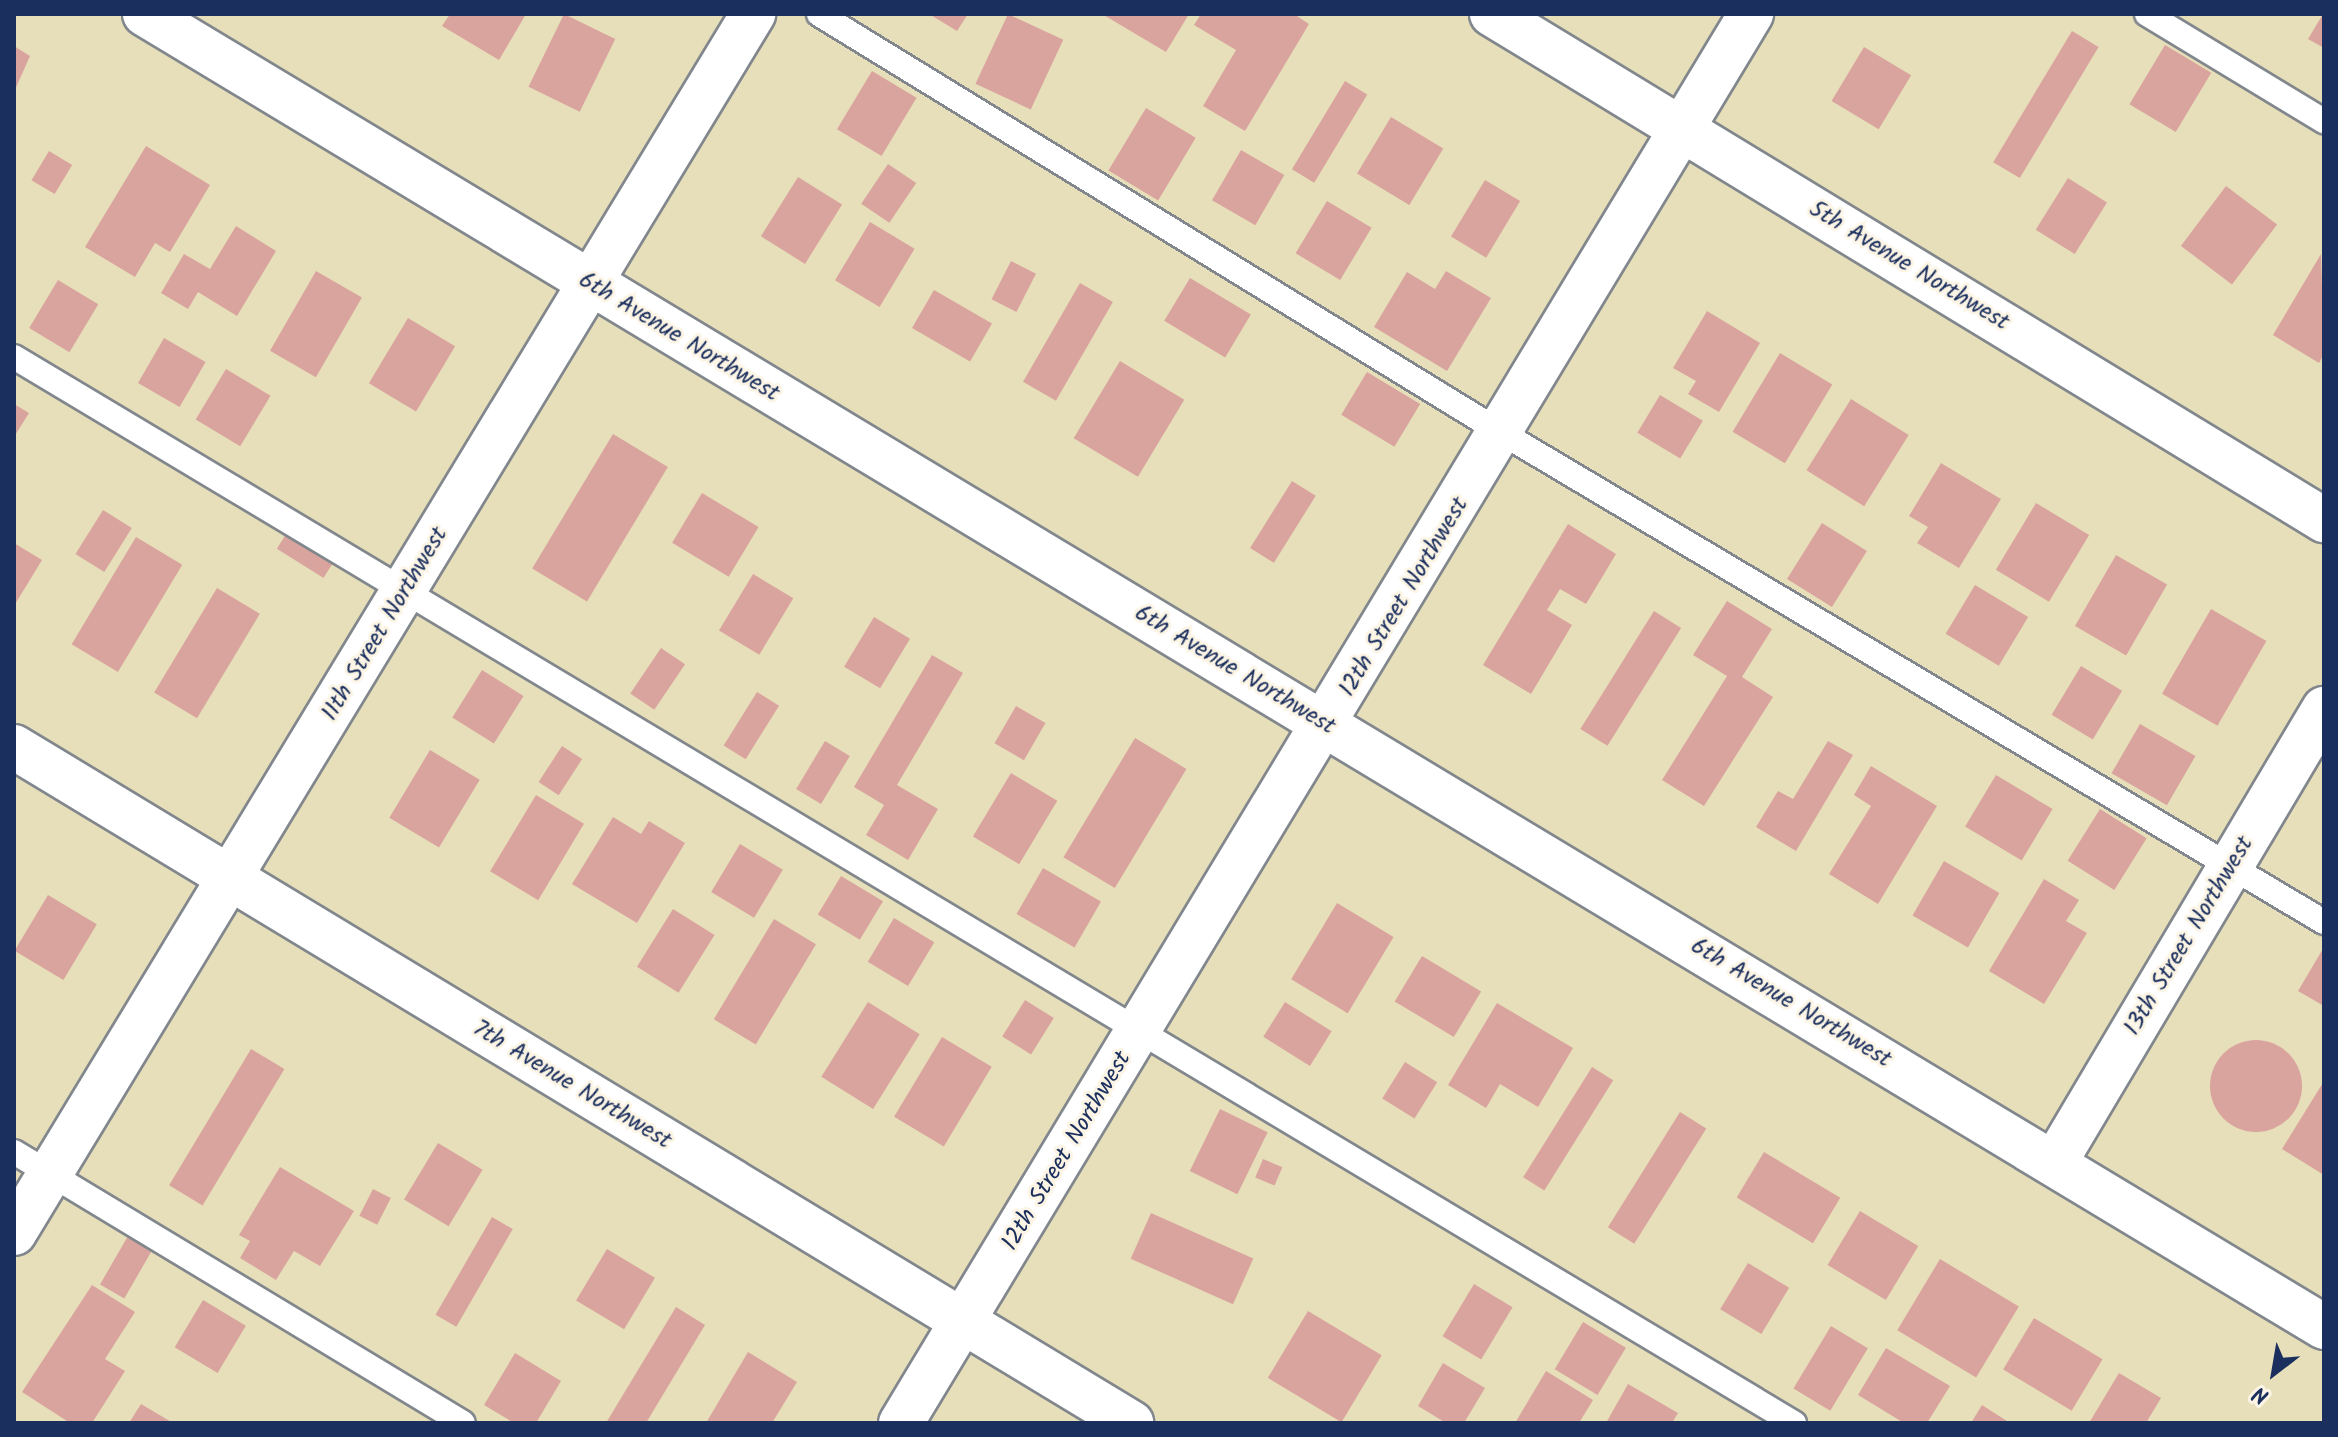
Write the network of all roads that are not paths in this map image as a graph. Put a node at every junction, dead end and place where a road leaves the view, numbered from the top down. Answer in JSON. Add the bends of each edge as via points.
{"nodes":[{"id":1,"x":145,"y":14,"type":"edge"},
{"id":2,"x":753,"y":14,"type":"edge"},
{"id":3,"x":819,"y":14,"type":"edge"},
{"id":4,"x":1492,"y":14,"type":"edge"},
{"id":5,"x":1751,"y":14,"type":"edge"},
{"id":6,"x":2147,"y":14,"type":"edge"},
{"id":7,"x":2324,"y":121,"type":"edge"},
{"id":8,"x":1683,"y":128,"type":"junction"},
{"id":9,"x":589,"y":283,"type":"junction"},
{"id":10,"x":14,"y":357,"type":"edge"},
{"id":11,"x":1502,"y":433,"type":"junction"},
{"id":12,"x":2324,"y":520,"type":"edge"},
{"id":13,"x":404,"y":591,"type":"junction"},
{"id":14,"x":2324,"y":709,"type":"edge"},
{"id":15,"x":1327,"y":725,"type":"junction"},
{"id":16,"x":14,"y":747,"type":"edge"},
{"id":17,"x":2231,"y":865,"type":"junction"},
{"id":18,"x":231,"y":880,"type":"junction"},
{"id":19,"x":2324,"y":922,"type":"edge"},
{"id":20,"x":1139,"y":1033,"type":"junction"},
{"id":21,"x":2055,"y":1162,"type":"junction"},
{"id":22,"x":32,"y":1163,"type":"edge"},
{"id":23,"x":14,"y":1233,"type":"edge"},
{"id":24,"x":963,"y":1321,"type":"junction"},
{"id":25,"x":2324,"y":1327,"type":"edge"},
{"id":26,"x":463,"y":1423,"type":"edge"},
{"id":27,"x":901,"y":1423,"type":"edge"},
{"id":28,"x":1131,"y":1423,"type":"edge"},
{"id":29,"x":1794,"y":1423,"type":"edge"}],
"edges":[{"from":1,"to":9,"type":"street","name":"6th Avenue Northwest"},
{"from":2,"to":9,"type":"street","name":"11th Street Northwest"},
{"from":3,"to":11,"type":"lane"},
{"from":4,"to":8,"type":"street","name":"5th Avenue Northwest"},
{"from":5,"to":8,"type":"street","name":"12th Street Northwest"},
{"from":6,"to":7,"type":"lane"},
{"from":8,"to":11,"type":"street","name":"12th Street Northwest"},
{"from":8,"to":12,"type":"street","name":"5th Avenue Northwest"},
{"from":9,"to":13,"type":"street","name":"11th Street Northwest"},
{"from":9,"to":15,"type":"street","name":"6th Avenue Northwest"},
{"from":10,"to":13,"type":"lane"},
{"from":11,"to":15,"type":"street","name":"12th Street Northwest"},
{"from":11,"to":17,"type":"lane"},
{"from":13,"to":18,"type":"street","name":"11th Street Northwest"},
{"from":13,"to":20,"type":"lane"},
{"from":14,"to":17,"type":"street","name":"13th Street Northwest"},
{"from":15,"to":20,"type":"street","name":"12th Street Northwest"},
{"from":15,"to":21,"type":"street","name":"6th Avenue Northwest"},
{"from":16,"to":18,"type":"street","name":"7th Avenue Northwest"},
{"from":17,"to":19,"type":"lane"},
{"from":17,"to":21,"type":"street","name":"13th Street Northwest"},
{"from":18,"to":22,"type":"street","name":"11th Street Northwest"},
{"from":18,"to":24,"type":"street","name":"7th Avenue Northwest"},
{"from":20,"to":24,"type":"street","name":"12th Street Northwest"},
{"from":20,"to":29,"type":"lane"},
{"from":21,"to":25,"type":"street","name":"6th Avenue Northwest"},
{"from":22,"to":23,"type":"street","name":"11th Street Northwest"},
{"from":22,"to":26,"type":"lane"},
{"from":24,"to":27,"type":"street","name":"12th Street Northwest"},
{"from":24,"to":28,"type":"street","name":"7th Avenue Northwest"}]}
